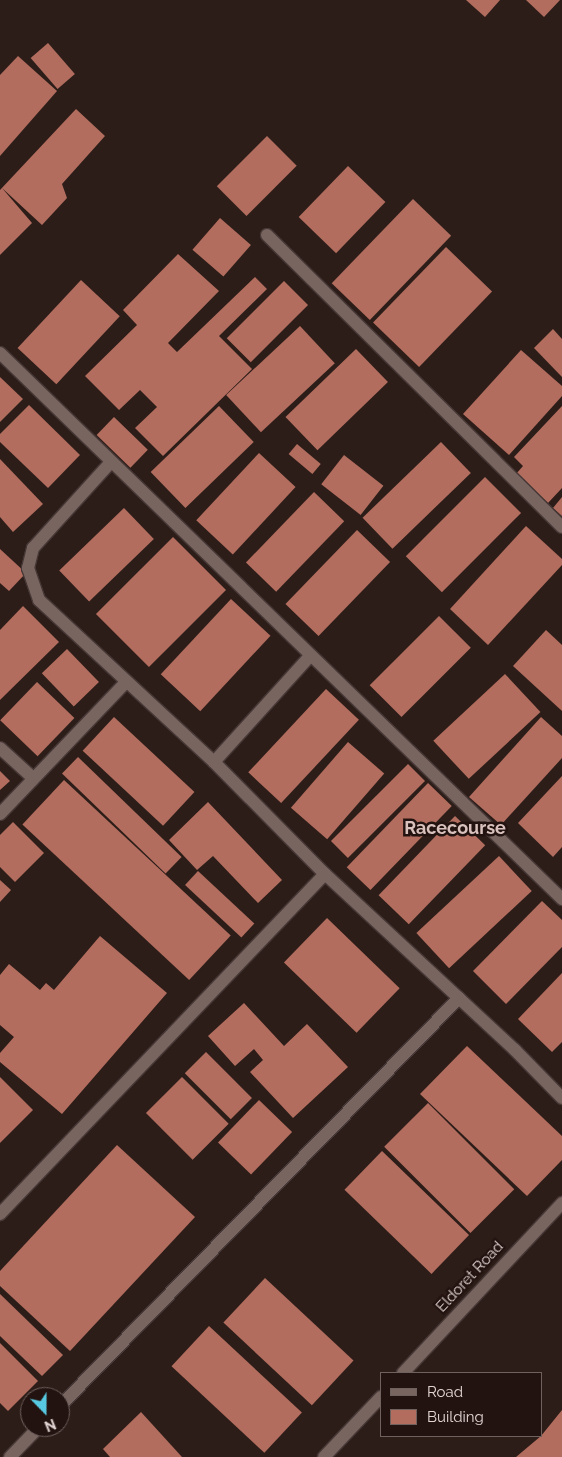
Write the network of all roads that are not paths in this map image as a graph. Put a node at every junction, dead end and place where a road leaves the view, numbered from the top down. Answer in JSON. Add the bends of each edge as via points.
{"nodes":[{"id":1,"x":267,"y":235,"type":"dead end"},
{"id":2,"x":0,"y":353,"type":"edge"},
{"id":3,"x":111,"y":462,"type":"junction"},
{"id":4,"x":562,"y":527,"type":"edge"},
{"id":5,"x":311,"y":655,"type":"junction"},
{"id":6,"x":125,"y":683,"type":"junction"},
{"id":7,"x":0,"y":748,"type":"edge"},
{"id":8,"x":214,"y":762,"type":"junction"},
{"id":9,"x":33,"y":778,"type":"junction"},
{"id":10,"x":0,"y":814,"type":"edge"},
{"id":11,"x":325,"y":874,"type":"junction"},
{"id":12,"x":562,"y":899,"type":"edge"},
{"id":13,"x":459,"y":998,"type":"junction"},
{"id":14,"x":562,"y":1098,"type":"edge"},
{"id":15,"x":562,"y":1203,"type":"edge"},
{"id":16,"x":0,"y":1214,"type":"edge"},
{"id":17,"x":404,"y":1372,"type":"edge"},
{"id":18,"x":70,"y":1396,"type":"edge"},
{"id":19,"x":380,"y":1398,"type":"edge"},
{"id":20,"x":29,"y":1437,"type":"edge"},
{"id":21,"x":10,"y":1457,"type":"edge"},
{"id":22,"x":324,"y":1457,"type":"edge"}],
"edges":[{"from":1,"to":4,"type":"street"},
{"from":2,"to":3,"type":"street"},
{"from":3,"to":5,"type":"street"},
{"from":3,"to":6,"type":"street","via":[[33,548],[28,568],[39,600]]},
{"from":5,"to":8,"type":"street"},
{"from":5,"to":12,"type":"street"},
{"from":6,"to":8,"type":"street"},
{"from":6,"to":9,"type":"street"},
{"from":7,"to":9,"type":"street"},
{"from":8,"to":11,"type":"street"},
{"from":9,"to":10,"type":"street"},
{"from":11,"to":13,"type":"street"},
{"from":11,"to":16,"type":"street"},
{"from":13,"to":14,"type":"street"},
{"from":13,"to":18,"type":"street"},
{"from":15,"to":17,"type":"street","name":"Eldoret Road"},
{"from":19,"to":22,"type":"street"},
{"from":20,"to":21,"type":"street"}]}
